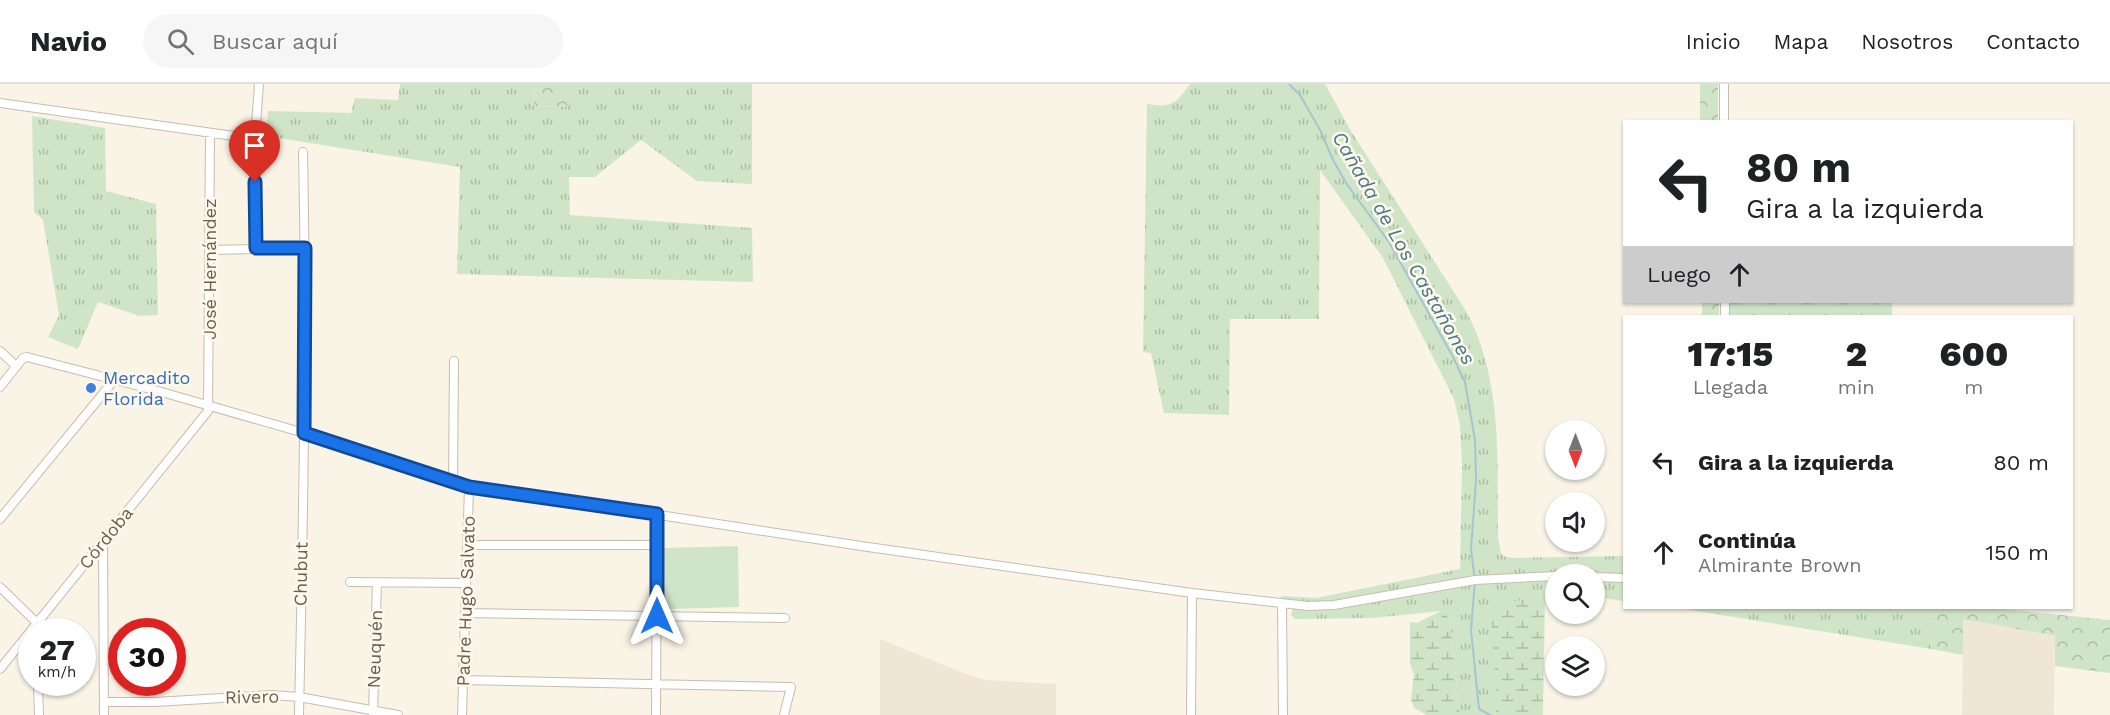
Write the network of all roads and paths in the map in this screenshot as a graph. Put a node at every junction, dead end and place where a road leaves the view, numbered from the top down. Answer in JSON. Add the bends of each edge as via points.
{"nodes":[{"id":1,"x":259,"y":84,"type":"edge"},
{"id":2,"x":1724,"y":84,"type":"edge"},
{"id":3,"x":0,"y":103,"type":"edge"},
{"id":4,"x":1724,"y":120,"type":"edge"},
{"id":5,"x":210,"y":134,"type":"junction"},
{"id":6,"x":255,"y":139,"type":"junction"},
{"id":7,"x":303,"y":152,"type":"dead end"},
{"id":8,"x":256,"y":248,"type":"junction"},
{"id":9,"x":305,"y":248,"type":"junction"},
{"id":10,"x":210,"y":250,"type":"junction"},
{"id":11,"x":0,"y":351,"type":"edge"},
{"id":12,"x":454,"y":361,"type":"dead end"},
{"id":13,"x":16,"y":366,"type":"junction"},
{"id":14,"x":115,"y":379,"type":"junction"},
{"id":15,"x":0,"y":387,"type":"edge"},
{"id":16,"x":209,"y":405,"type":"junction"},
{"id":17,"x":304,"y":433,"type":"junction"},
{"id":18,"x":453,"y":483,"type":"junction"},
{"id":19,"x":469,"y":487,"type":"junction"},
{"id":20,"x":657,"y":514,"type":"junction"},
{"id":21,"x":0,"y":519,"type":"edge"},
{"id":22,"x":103,"y":541,"type":"junction"},
{"id":23,"x":467,"y":545,"type":"junction"},
{"id":24,"x":657,"y":545,"type":"junction"},
{"id":25,"x":1545,"y":577,"type":"edge"},
{"id":26,"x":1605,"y":577,"type":"edge"},
{"id":27,"x":1623,"y":578,"type":"edge"},
{"id":28,"x":350,"y":582,"type":"dead end"},
{"id":29,"x":377,"y":582,"type":"junction"},
{"id":30,"x":466,"y":583,"type":"junction"},
{"id":31,"x":0,"y":587,"type":"edge"},
{"id":32,"x":1192,"y":593,"type":"junction"},
{"id":33,"x":1282,"y":603,"type":"junction"},
{"id":34,"x":465,"y":613,"type":"junction"},
{"id":35,"x":657,"y":616,"type":"junction"},
{"id":36,"x":29,"y":618,"type":"edge"},
{"id":37,"x":44,"y":618,"type":"edge"},
{"id":38,"x":785,"y":618,"type":"dead end"},
{"id":39,"x":18,"y":649,"type":"edge"},
{"id":40,"x":0,"y":669,"type":"edge"},
{"id":41,"x":464,"y":680,"type":"junction"},
{"id":42,"x":656,"y":686,"type":"junction"},
{"id":43,"x":38,"y":696,"type":"edge"},
{"id":44,"x":299,"y":698,"type":"junction"},
{"id":45,"x":104,"y":702,"type":"junction"},
{"id":46,"x":373,"y":713,"type":"edge"},
{"id":47,"x":39,"y":715,"type":"edge"},
{"id":48,"x":104,"y":715,"type":"edge"},
{"id":49,"x":299,"y":715,"type":"edge"},
{"id":50,"x":398,"y":715,"type":"edge"},
{"id":51,"x":462,"y":715,"type":"edge"},
{"id":52,"x":656,"y":715,"type":"edge"},
{"id":53,"x":784,"y":715,"type":"edge"},
{"id":54,"x":1191,"y":715,"type":"edge"},
{"id":55,"x":1283,"y":715,"type":"edge"}],
"edges":[{"from":1,"to":6,"type":"street"},
{"from":2,"to":4,"type":"street"},
{"from":3,"to":5,"type":"street"},
{"from":5,"to":6,"type":"street"},
{"from":5,"to":10,"type":"street","name":"José Hernández"},
{"from":6,"to":8,"type":"street"},
{"from":7,"to":9,"type":"street","name":"Chubut"},
{"from":8,"to":9,"type":"street"},
{"from":8,"to":10,"type":"street"},
{"from":9,"to":17,"type":"street","name":"Chubut"},
{"from":10,"to":16,"type":"street","name":"José Hernández"},
{"from":11,"to":13,"type":"street"},
{"from":12,"to":18,"type":"street"},
{"from":13,"to":14,"type":"street","via":[[27,357]]},
{"from":13,"to":15,"type":"street"},
{"from":14,"to":16,"type":"street"},
{"from":14,"to":21,"type":"street"},
{"from":16,"to":17,"type":"street"},
{"from":16,"to":22,"type":"street","name":"Córdoba"},
{"from":17,"to":18,"type":"street"},
{"from":17,"to":44,"type":"street","name":"Chubut"},
{"from":18,"to":19,"type":"street"},
{"from":19,"to":20,"type":"street"},
{"from":19,"to":23,"type":"street","name":"Padre Hugo Salvato"},
{"from":20,"to":24,"type":"street"},
{"from":20,"to":32,"type":"street"},
{"from":22,"to":37,"type":"street","name":"Córdoba"},
{"from":22,"to":45,"type":"street"},
{"from":23,"to":24,"type":"street"},
{"from":23,"to":30,"type":"street","name":"Padre Hugo Salvato"},
{"from":24,"to":35,"type":"street"},
{"from":25,"to":33,"type":"street","via":[[1475,580],[1334,604]]},
{"from":26,"to":27,"type":"street"},
{"from":28,"to":29,"type":"street"},
{"from":29,"to":30,"type":"street"},
{"from":29,"to":46,"type":"street","name":"Neuquén"},
{"from":30,"to":34,"type":"street","name":"Padre Hugo Salvato"},
{"from":31,"to":36,"type":"street"},
{"from":32,"to":33,"type":"street"},
{"from":32,"to":54,"type":"street"},
{"from":33,"to":55,"type":"street"},
{"from":34,"to":35,"type":"street"},
{"from":34,"to":41,"type":"street","name":"Padre Hugo Salvato"},
{"from":35,"to":38,"type":"street"},
{"from":35,"to":42,"type":"street"},
{"from":39,"to":40,"type":"street","name":"Córdoba"},
{"from":41,"to":42,"type":"street"},
{"from":41,"to":51,"type":"street","name":"Padre Hugo Salvato"},
{"from":42,"to":52,"type":"street"},
{"from":42,"to":53,"type":"street","via":[[791,687]]},
{"from":43,"to":47,"type":"street"},
{"from":44,"to":45,"type":"street","name":"Rivero","via":[[250,695]]},
{"from":44,"to":46,"type":"street","name":"Rivero"},
{"from":44,"to":49,"type":"street","name":"Chubut"},
{"from":45,"to":48,"type":"street"},
{"from":46,"to":50,"type":"street","name":"Rivero"}]}
